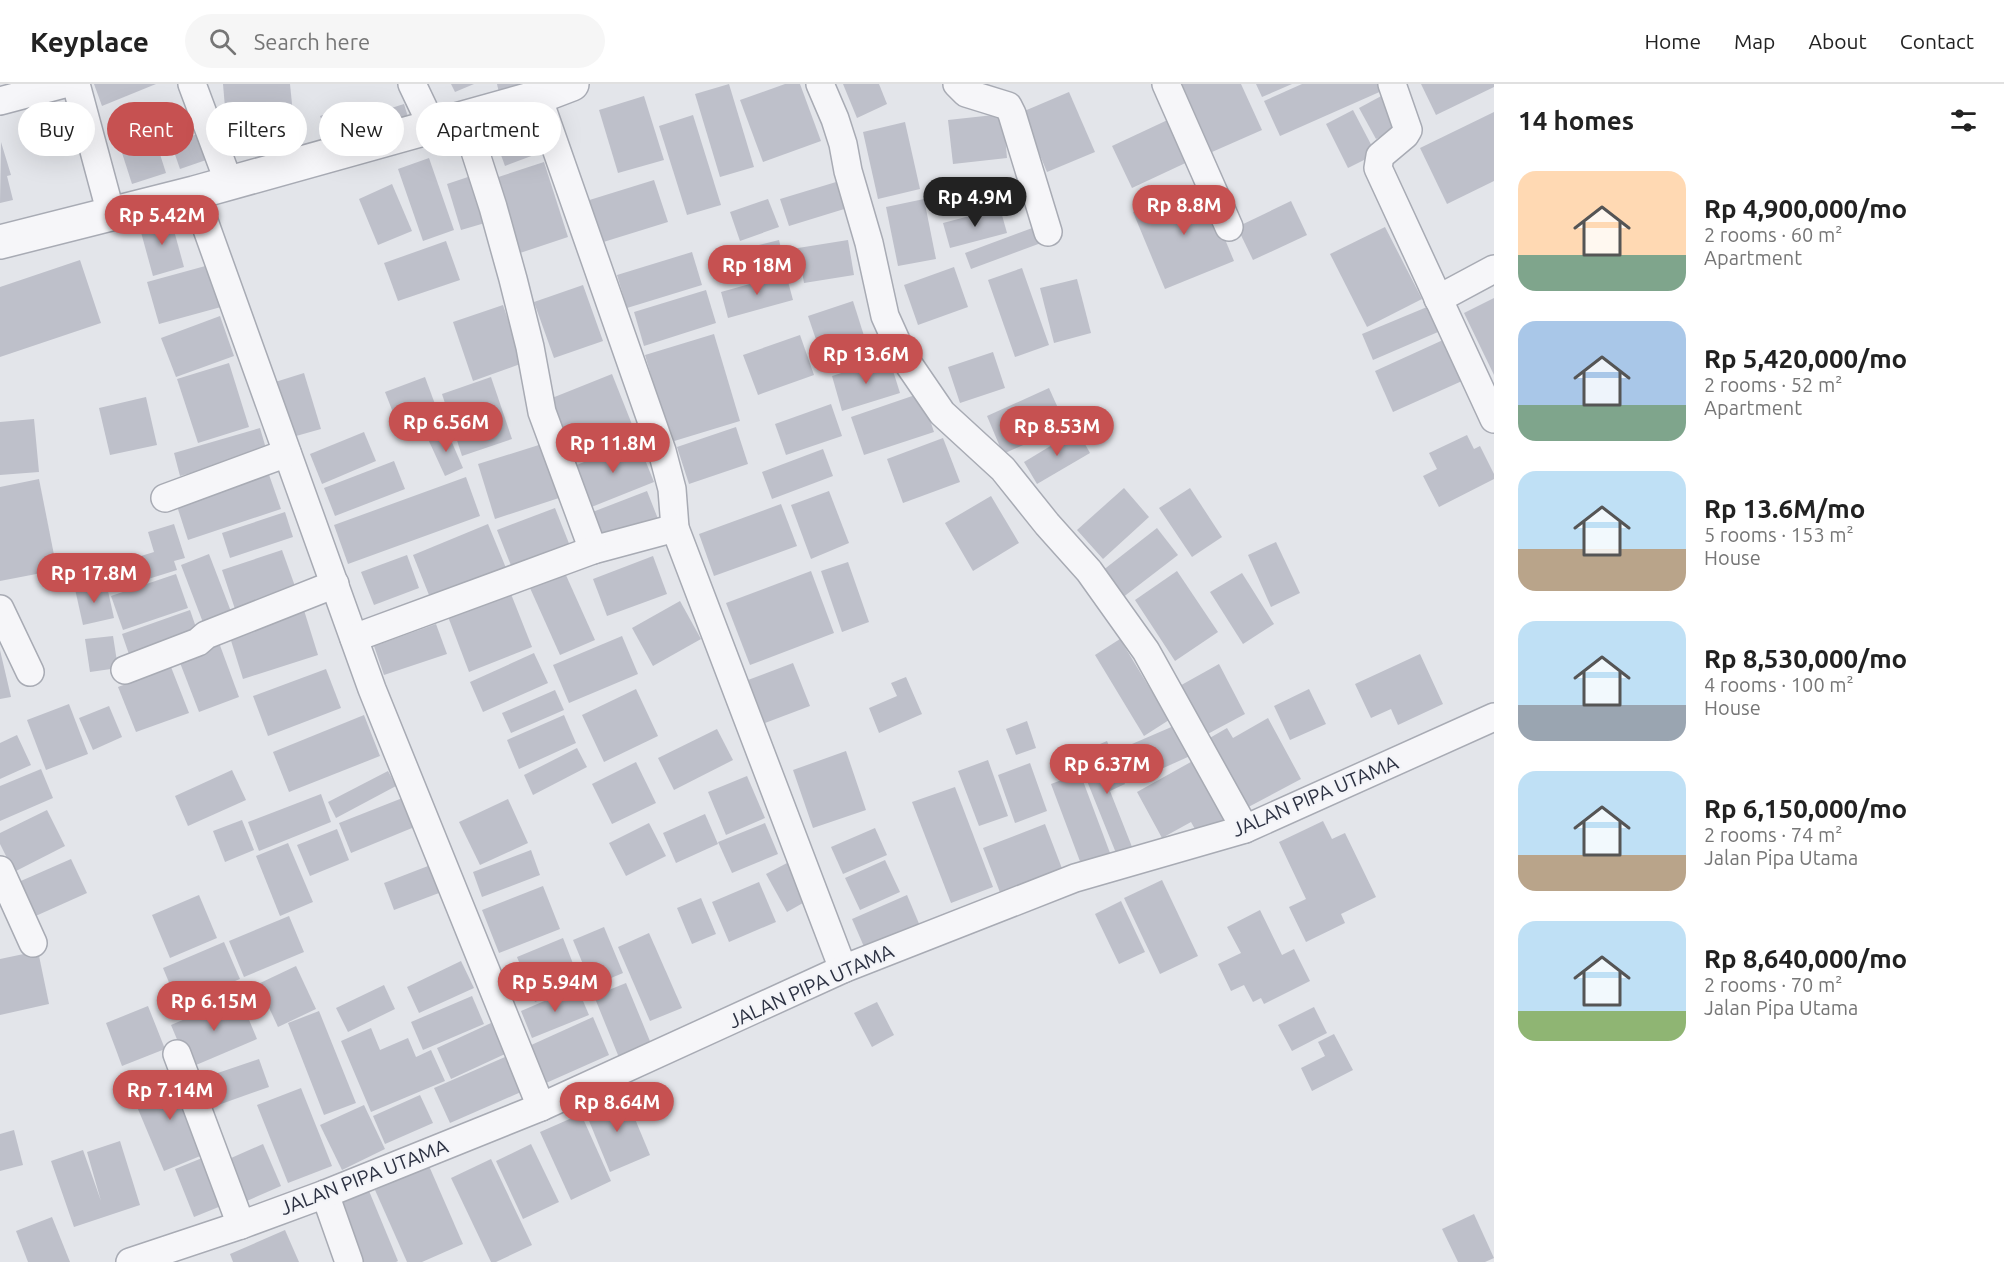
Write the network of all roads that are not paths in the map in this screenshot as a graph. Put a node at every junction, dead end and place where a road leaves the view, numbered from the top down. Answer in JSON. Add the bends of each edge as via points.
{"nodes":[{"id":1,"x":64,"y":84,"type":"edge"},
{"id":2,"x":76,"y":84,"type":"edge"},
{"id":3,"x":192,"y":84,"type":"edge"},
{"id":4,"x":412,"y":84,"type":"edge"},
{"id":5,"x":572,"y":84,"type":"edge"},
{"id":6,"x":820,"y":84,"type":"edge"},
{"id":7,"x":957,"y":84,"type":"edge"},
{"id":8,"x":1166,"y":84,"type":"edge"},
{"id":9,"x":1392,"y":84,"type":"edge"},
{"id":10,"x":538,"y":97,"type":"junction"},
{"id":11,"x":0,"y":101,"type":"edge"},
{"id":12,"x":421,"y":102,"type":"edge"},
{"id":13,"x":520,"y":102,"type":"edge"},
{"id":14,"x":416,"y":130,"type":"edge"},
{"id":15,"x":477,"y":156,"type":"edge"},
{"id":16,"x":229,"y":183,"type":"junction"},
{"id":17,"x":194,"y":193,"type":"junction"},
{"id":18,"x":111,"y":214,"type":"junction"},
{"id":19,"x":1228,"y":227,"type":"dead end"},
{"id":20,"x":1048,"y":232,"type":"dead end"},
{"id":21,"x":0,"y":242,"type":"edge"},
{"id":22,"x":1494,"y":269,"type":"edge"},
{"id":23,"x":1438,"y":299,"type":"junction"},
{"id":24,"x":1494,"y":418,"type":"edge"},
{"id":25,"x":287,"y":453,"type":"junction"},
{"id":26,"x":165,"y":498,"type":"dead end"},
{"id":27,"x":675,"y":528,"type":"junction"},
{"id":28,"x":593,"y":550,"type":"junction"},
{"id":29,"x":335,"y":584,"type":"junction"},
{"id":30,"x":0,"y":609,"type":"edge"},
{"id":31,"x":354,"y":638,"type":"junction"},
{"id":32,"x":125,"y":670,"type":"dead end"},
{"id":33,"x":30,"y":672,"type":"dead end"},
{"id":34,"x":1494,"y":717,"type":"edge"},
{"id":35,"x":1245,"y":829,"type":"junction"},
{"id":36,"x":0,"y":870,"type":"edge"},
{"id":37,"x":33,"y":943,"type":"dead end"},
{"id":38,"x":843,"y":969,"type":"junction"},
{"id":39,"x":177,"y":1054,"type":"dead end"},
{"id":40,"x":541,"y":1107,"type":"junction"},
{"id":41,"x":325,"y":1194,"type":"junction"},
{"id":42,"x":241,"y":1225,"type":"junction"},
{"id":43,"x":130,"y":1262,"type":"edge"},
{"id":44,"x":349,"y":1262,"type":"edge"}],
"edges":[{"from":1,"to":11,"type":"street"},
{"from":2,"to":18,"type":"street"},
{"from":3,"to":16,"type":"street"},
{"from":4,"to":12,"type":"street"},
{"from":5,"to":10,"type":"street"},
{"from":6,"to":35,"type":"street","via":[[843,144],[885,316],[903,356],[942,413],[1003,469],[1089,571],[1146,651]]},
{"from":7,"to":20,"type":"street","via":[[966,93],[1008,106]]},
{"from":8,"to":19,"type":"street"},
{"from":9,"to":23,"type":"street","via":[[1408,130],[1380,156],[1378,168]]},
{"from":10,"to":13,"type":"street"},
{"from":10,"to":27,"type":"street","via":[[662,451],[672,489]]},
{"from":14,"to":16,"type":"street"},
{"from":15,"to":28,"type":"street","via":[[513,279],[542,412]]},
{"from":16,"to":17,"type":"street"},
{"from":17,"to":18,"type":"street"},
{"from":17,"to":25,"type":"street"},
{"from":18,"to":21,"type":"street"},
{"from":22,"to":23,"type":"street"},
{"from":23,"to":24,"type":"street"},
{"from":25,"to":26,"type":"street"},
{"from":25,"to":29,"type":"street"},
{"from":27,"to":28,"type":"street"},
{"from":27,"to":38,"type":"street"},
{"from":28,"to":31,"type":"street"},
{"from":29,"to":31,"type":"street"},
{"from":29,"to":32,"type":"street"},
{"from":30,"to":33,"type":"street"},
{"from":31,"to":40,"type":"street"},
{"from":34,"to":35,"type":"street","name":"JALAN PIPA UTAMA"},
{"from":35,"to":38,"type":"street","name":"JALAN PIPA UTAMA","via":[[1075,878]]},
{"from":36,"to":37,"type":"street"},
{"from":38,"to":40,"type":"street","name":"JALAN PIPA UTAMA"},
{"from":39,"to":42,"type":"street"},
{"from":40,"to":41,"type":"street","name":"JALAN PIPA UTAMA"},
{"from":41,"to":42,"type":"street","name":"JALAN PIPA UTAMA"},
{"from":41,"to":44,"type":"street"},
{"from":42,"to":43,"type":"street","name":"JALAN PIPA UTAMA"}]}
